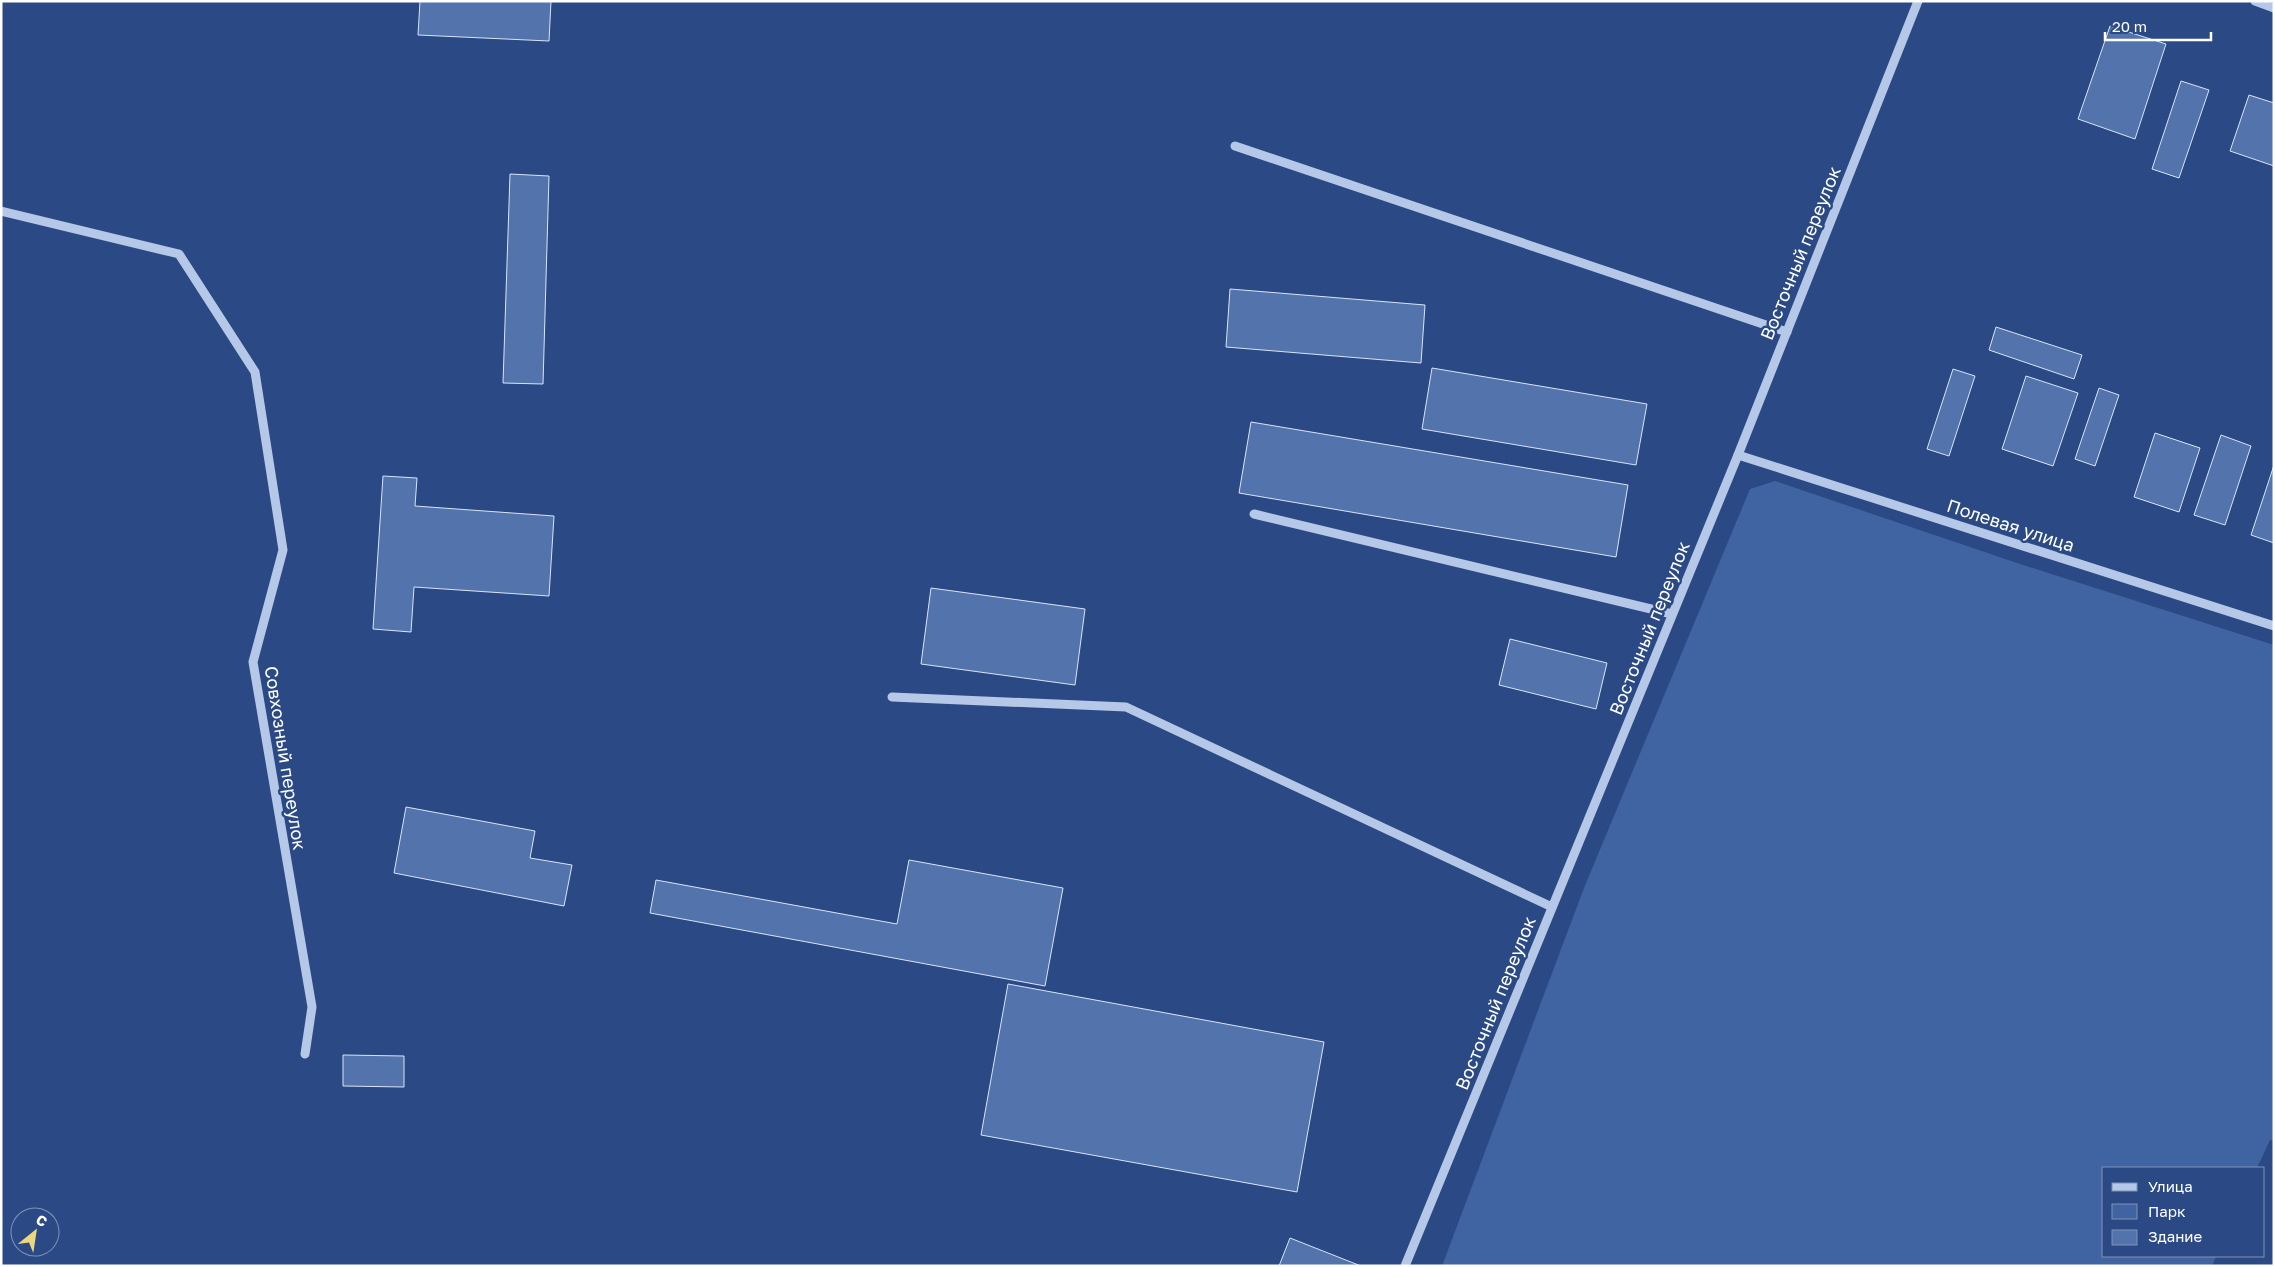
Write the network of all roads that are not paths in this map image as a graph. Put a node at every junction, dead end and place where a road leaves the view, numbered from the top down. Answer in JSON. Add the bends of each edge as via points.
{"nodes":[{"id":1,"x":1918,"y":1,"type":"edge"},
{"id":2,"x":2255,"y":1,"type":"edge"},
{"id":3,"x":2274,"y":8,"type":"edge"},
{"id":4,"x":1235,"y":146,"type":"dead end"},
{"id":5,"x":1,"y":211,"type":"edge"},
{"id":6,"x":1787,"y":332,"type":"junction"},
{"id":7,"x":1738,"y":455,"type":"junction"},
{"id":8,"x":1254,"y":514,"type":"dead end"},
{"id":9,"x":1672,"y":614,"type":"junction"},
{"id":10,"x":2274,"y":626,"type":"edge"},
{"id":11,"x":892,"y":697,"type":"dead end"},
{"id":12,"x":1552,"y":906,"type":"junction"},
{"id":13,"x":305,"y":1054,"type":"dead end"},
{"id":14,"x":1406,"y":1266,"type":"edge"}],
"edges":[{"from":1,"to":6,"type":"street","name":"Восточный переулок"},
{"from":2,"to":3,"type":"street"},
{"from":4,"to":6,"type":"street"},
{"from":5,"to":13,"type":"street","name":"Совхозный переулок","via":[[179,254],[255,372],[284,550],[253,662],[312,1007]]},
{"from":6,"to":7,"type":"street","name":"Восточный переулок"},
{"from":7,"to":9,"type":"street","name":"Восточный переулок"},
{"from":7,"to":10,"type":"street","name":"Полевая улица"},
{"from":8,"to":9,"type":"street"},
{"from":9,"to":12,"type":"street","name":"Восточный переулок"},
{"from":11,"to":12,"type":"street","via":[[1126,707]]},
{"from":12,"to":14,"type":"street","name":"Восточный переулок"}]}
